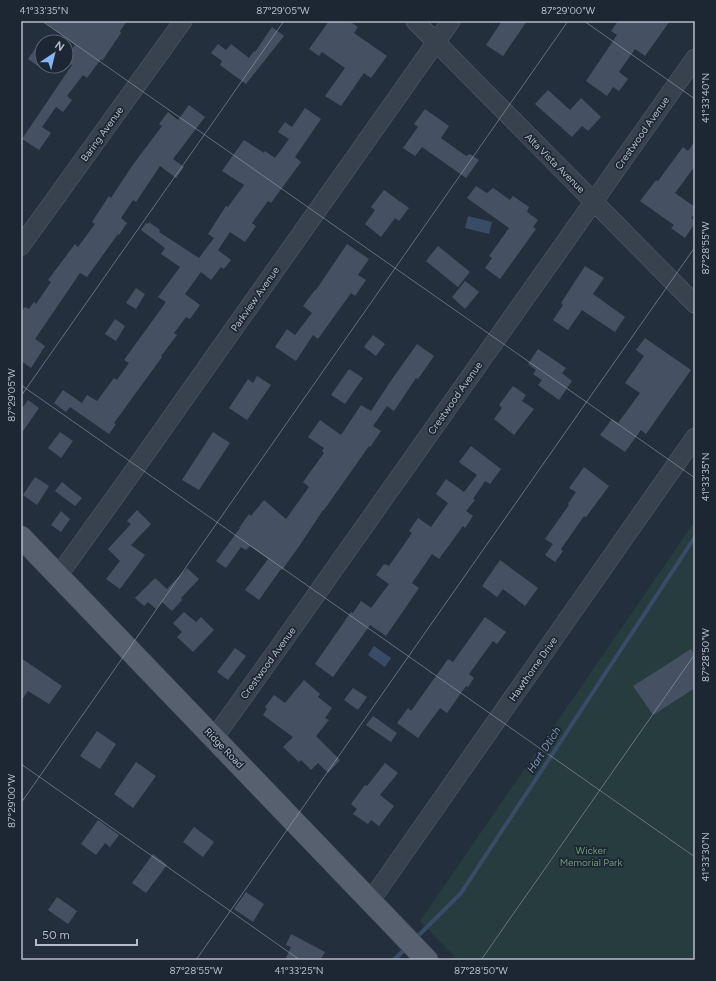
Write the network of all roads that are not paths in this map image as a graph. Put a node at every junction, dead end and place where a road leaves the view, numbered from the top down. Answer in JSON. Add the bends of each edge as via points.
{"nodes":[{"id":1,"x":184,"y":21,"type":"edge"},
{"id":2,"x":415,"y":21,"type":"edge"},
{"id":3,"x":451,"y":21,"type":"edge"},
{"id":4,"x":436,"y":42,"type":"junction"},
{"id":5,"x":695,"y":58,"type":"edge"},
{"id":6,"x":594,"y":202,"type":"junction"},
{"id":7,"x":21,"y":246,"type":"edge"},
{"id":8,"x":695,"y":304,"type":"edge"},
{"id":9,"x":695,"y":438,"type":"edge"},
{"id":10,"x":21,"y":537,"type":"edge"},
{"id":11,"x":58,"y":576,"type":"junction"},
{"id":12,"x":214,"y":738,"type":"junction"},
{"id":13,"x":371,"y":900,"type":"junction"},
{"id":14,"x":427,"y":960,"type":"edge"}],
"edges":[{"from":1,"to":7,"type":"street","name":"Baring Avenue"},
{"from":2,"to":4,"type":"street","name":"Alta Vista Avenue"},
{"from":3,"to":4,"type":"street","name":"Parkview Avenue"},
{"from":4,"to":6,"type":"street","name":"Alta Vista Avenue"},
{"from":4,"to":11,"type":"street","name":"Parkview Avenue"},
{"from":5,"to":6,"type":"street","name":"Crestwood Avenue"},
{"from":6,"to":8,"type":"street","name":"Alta Vista Avenue"},
{"from":6,"to":12,"type":"street","name":"Crestwood Avenue"},
{"from":9,"to":13,"type":"street","name":"Hawthorne Drive"},
{"from":10,"to":11,"type":"main road","name":"Ridge Road"},
{"from":11,"to":12,"type":"main road","name":"Ridge Road"},
{"from":12,"to":13,"type":"main road","name":"Ridge Road"},
{"from":13,"to":14,"type":"main road","name":"Ridge Road"}]}
